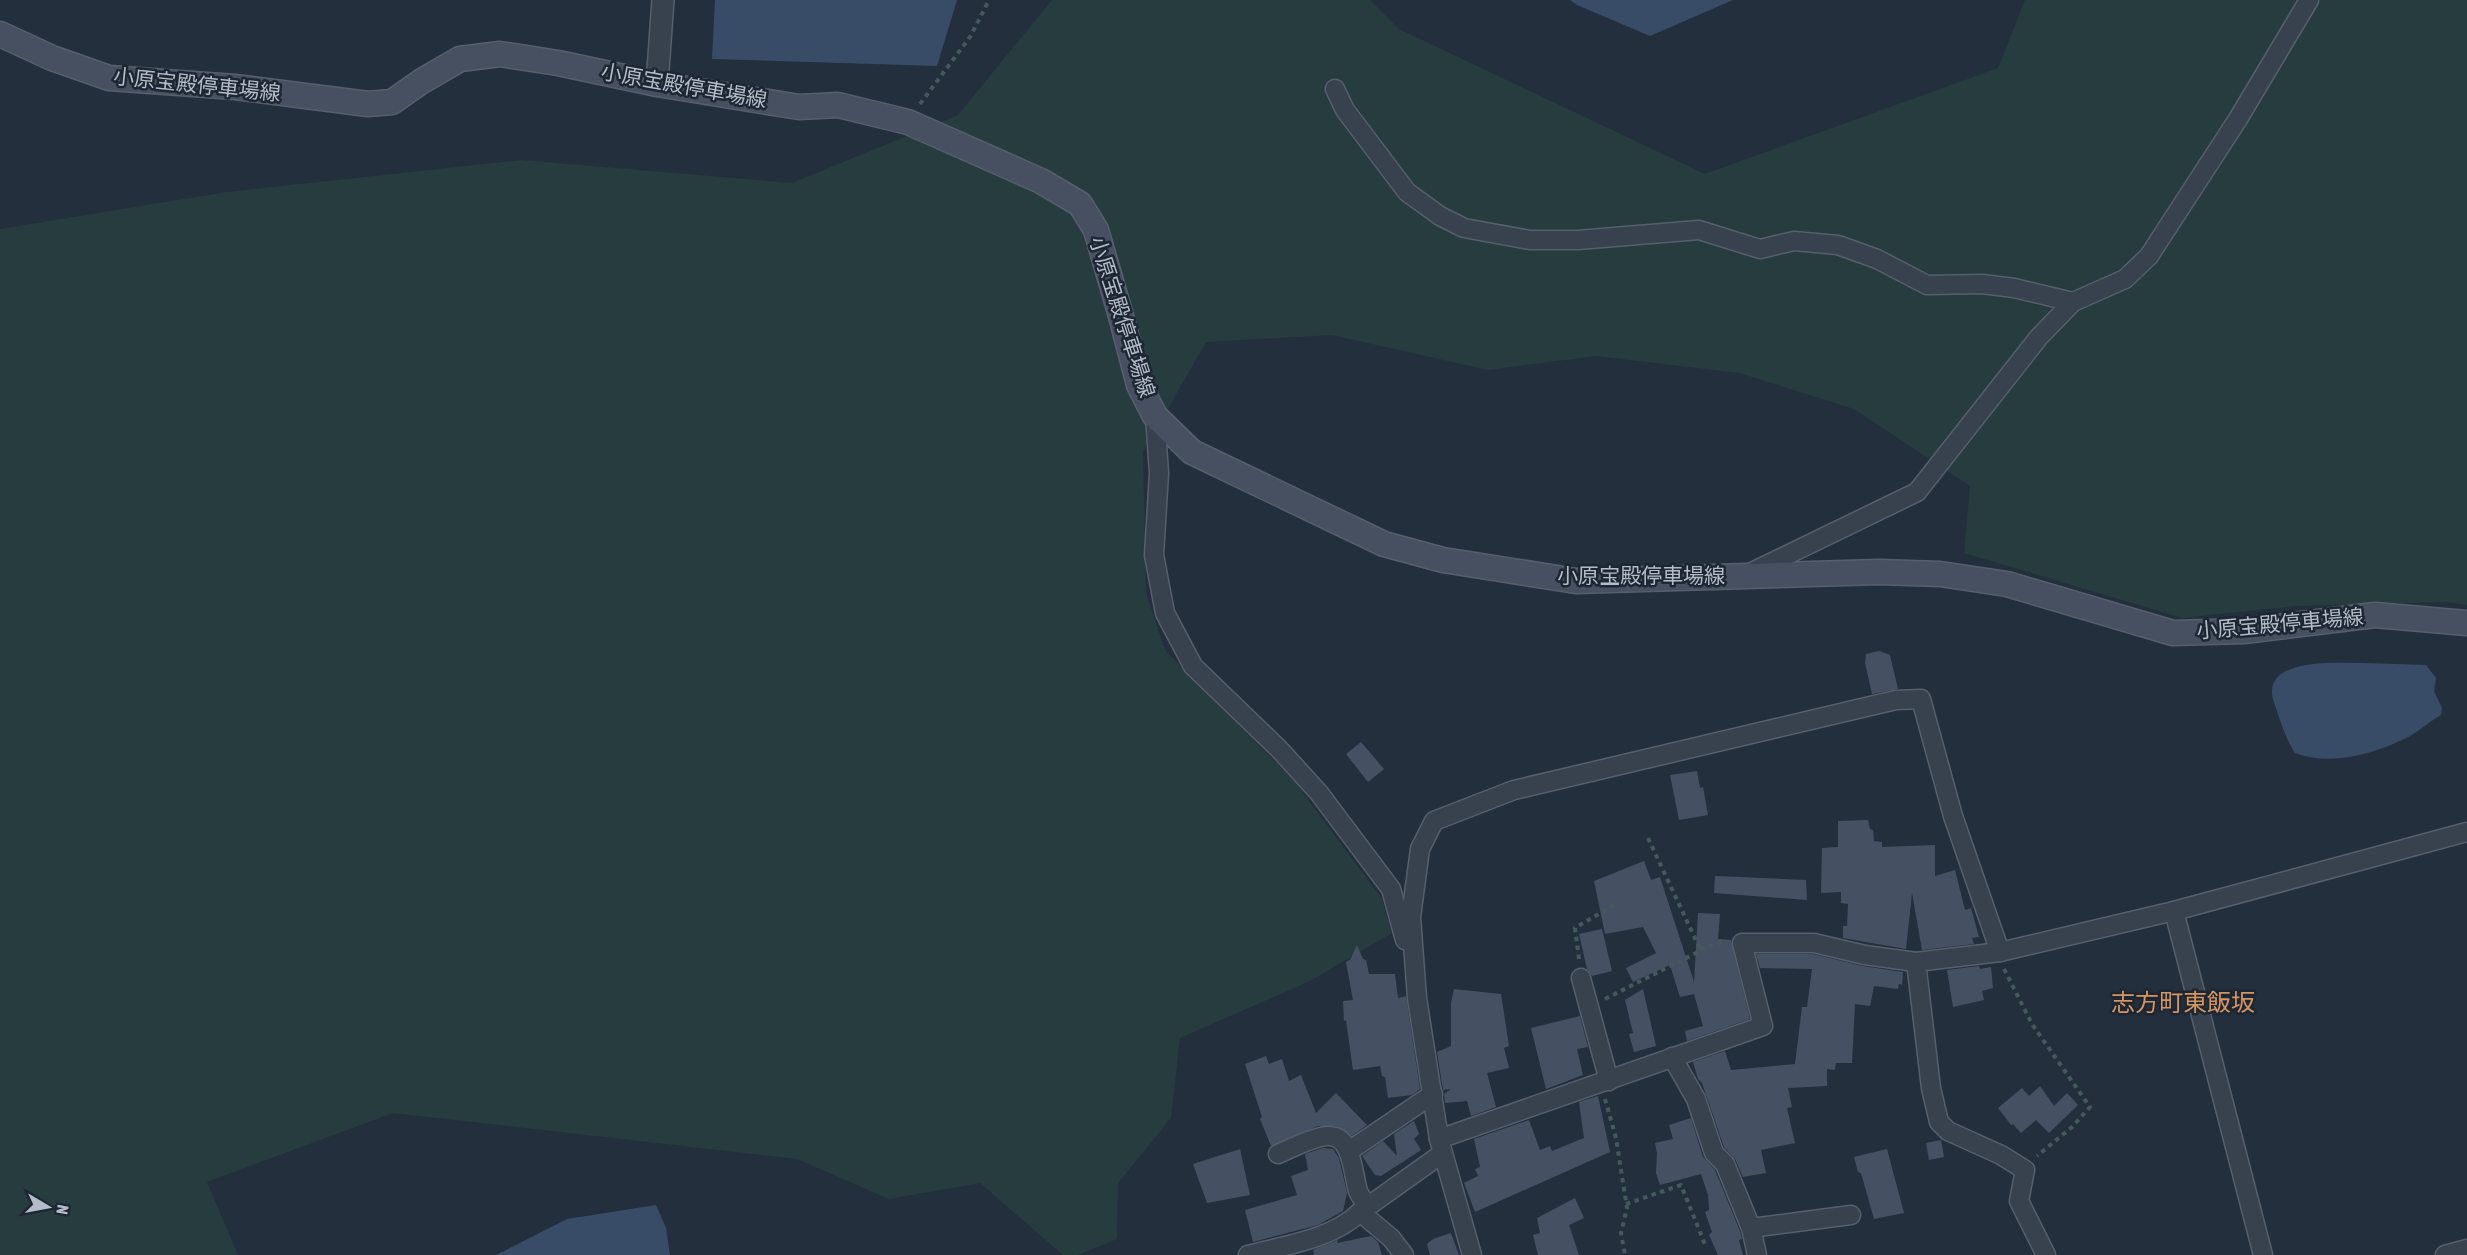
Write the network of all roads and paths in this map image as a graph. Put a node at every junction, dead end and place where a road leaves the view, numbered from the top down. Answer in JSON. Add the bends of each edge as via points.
{"nodes":[{"id":1,"x":663,"y":0,"type":"edge"},
{"id":2,"x":989,"y":0,"type":"edge"},
{"id":3,"x":2309,"y":0,"type":"edge"},
{"id":4,"x":0,"y":34,"type":"edge"},
{"id":5,"x":657,"y":84,"type":"junction"},
{"id":6,"x":1335,"y":89,"type":"dead end"},
{"id":7,"x":908,"y":122,"type":"junction"},
{"id":8,"x":2073,"y":302,"type":"junction"},
{"id":9,"x":1155,"y":416,"type":"junction"},
{"id":10,"x":1743,"y":577,"type":"junction"},
{"id":11,"x":2467,"y":623,"type":"edge"},
{"id":12,"x":2467,"y":832,"type":"edge"},
{"id":13,"x":1648,"y":838,"type":"dead end"},
{"id":14,"x":1614,"y":905,"type":"dead end"},
{"id":15,"x":2174,"y":911,"type":"junction"},
{"id":16,"x":1742,"y":943,"type":"junction"},
{"id":17,"x":1700,"y":949,"type":"junction"},
{"id":18,"x":2000,"y":952,"type":"junction"},
{"id":19,"x":1916,"y":962,"type":"junction"},
{"id":20,"x":1415,"y":974,"type":"junction"},
{"id":21,"x":1581,"y":978,"type":"joint"},
{"id":22,"x":1589,"y":1006,"type":"junction"},
{"id":23,"x":1672,"y":1057,"type":"junction"},
{"id":24,"x":1605,"y":1082,"type":"junction"},
{"id":25,"x":1433,"y":1094,"type":"junction"},
{"id":26,"x":1441,"y":1146,"type":"junction"},
{"id":27,"x":1350,"y":1151,"type":"junction"},
{"id":28,"x":1278,"y":1154,"type":"dead end"},
{"id":29,"x":2025,"y":1170,"type":"junction"},
{"id":30,"x":1626,"y":1204,"type":"junction"},
{"id":31,"x":1364,"y":1209,"type":"junction"},
{"id":32,"x":1851,"y":1215,"type":"dead end"},
{"id":33,"x":1751,"y":1228,"type":"junction"},
{"id":34,"x":1706,"y":1247,"type":"dead end"},
{"id":35,"x":2467,"y":1249,"type":"edge"},
{"id":36,"x":1275,"y":1252,"type":"edge"},
{"id":37,"x":1248,"y":1255,"type":"edge"},
{"id":38,"x":1404,"y":1255,"type":"edge"},
{"id":39,"x":1472,"y":1255,"type":"edge"},
{"id":40,"x":1625,"y":1255,"type":"edge"},
{"id":41,"x":1757,"y":1255,"type":"edge"},
{"id":42,"x":2046,"y":1255,"type":"edge"},
{"id":43,"x":2263,"y":1255,"type":"edge"},
{"id":44,"x":2445,"y":1255,"type":"edge"}],
"edges":[{"from":1,"to":5,"type":"street"},
{"from":2,"to":7,"type":"path","via":[[970,37]]},
{"from":3,"to":8,"type":"street","via":[[2149,256],[2125,279]]},
{"from":4,"to":5,"type":"main road","name":"小原宝殿停車場線","via":[[109,78],[235,87],[368,104],[392,102],[460,59],[500,54]]},
{"from":5,"to":7,"type":"main road","name":"小原宝殿停車場線","via":[[799,107],[838,105]]},
{"from":6,"to":8,"type":"street","via":[[1345,110],[1407,192],[1464,228],[1542,240],[1699,230],[1760,249],[1794,241],[1838,245],[1927,285],[1982,284]]},
{"from":7,"to":9,"type":"main road","name":"小原宝殿停車場線","via":[[1041,181],[1080,204],[1096,230],[1139,385]]},
{"from":8,"to":10,"type":"street","via":[[2039,337],[1917,492]]},
{"from":9,"to":10,"type":"main road","name":"小原宝殿停車場線","via":[[1192,452],[1384,544],[1443,560],[1576,580]]},
{"from":9,"to":20,"type":"street","via":[[1159,473],[1154,555],[1165,613],[1193,666],[1319,793],[1391,889]]},
{"from":10,"to":11,"type":"main road","name":"小原宝殿停車場線","via":[[1940,574],[2007,584],[2173,633],[2244,631],[2375,615]]},
{"from":12,"to":15,"type":"street"},
{"from":13,"to":17,"type":"path"},
{"from":14,"to":21,"type":"path","via":[[1575,928]]},
{"from":15,"to":18,"type":"street"},
{"from":15,"to":43,"type":"street"},
{"from":16,"to":17,"type":"path","via":[[1731,939]]},
{"from":16,"to":19,"type":"street","via":[[1814,943]]},
{"from":16,"to":23,"type":"street","via":[[1763,1026]]},
{"from":17,"to":22,"type":"path","via":[[1645,981]]},
{"from":18,"to":19,"type":"street"},
{"from":18,"to":20,"type":"street","via":[[1953,816],[1921,699],[1896,700],[1514,790],[1434,821],[1420,849],[1411,917]]},
{"from":18,"to":29,"type":"path","via":[[2006,975],[2032,1024],[2090,1107]]},
{"from":19,"to":29,"type":"street","via":[[1931,1088],[1939,1122],[1948,1131]]},
{"from":20,"to":25,"type":"street"},
{"from":21,"to":22,"type":"street"},
{"from":22,"to":24,"type":"street"},
{"from":23,"to":24,"type":"street"},
{"from":23,"to":33,"type":"street","via":[[1696,1099],[1714,1153],[1725,1164]]},
{"from":24,"to":26,"type":"street"},
{"from":24,"to":30,"type":"path"},
{"from":25,"to":26,"type":"street"},
{"from":25,"to":27,"type":"street"},
{"from":26,"to":31,"type":"street"},
{"from":26,"to":39,"type":"street"},
{"from":27,"to":28,"type":"street","via":[[1342,1141],[1322,1136]]},
{"from":27,"to":31,"type":"street"},
{"from":29,"to":42,"type":"street","via":[[2019,1201]]},
{"from":30,"to":34,"type":"path","via":[[1682,1185]]},
{"from":30,"to":40,"type":"path","via":[[1620,1233]]},
{"from":31,"to":36,"type":"street","via":[[1349,1223]]},
{"from":31,"to":38,"type":"street"},
{"from":32,"to":33,"type":"street"},
{"from":33,"to":41,"type":"street"},
{"from":35,"to":44,"type":"street"},
{"from":36,"to":37,"type":"street"}]}
